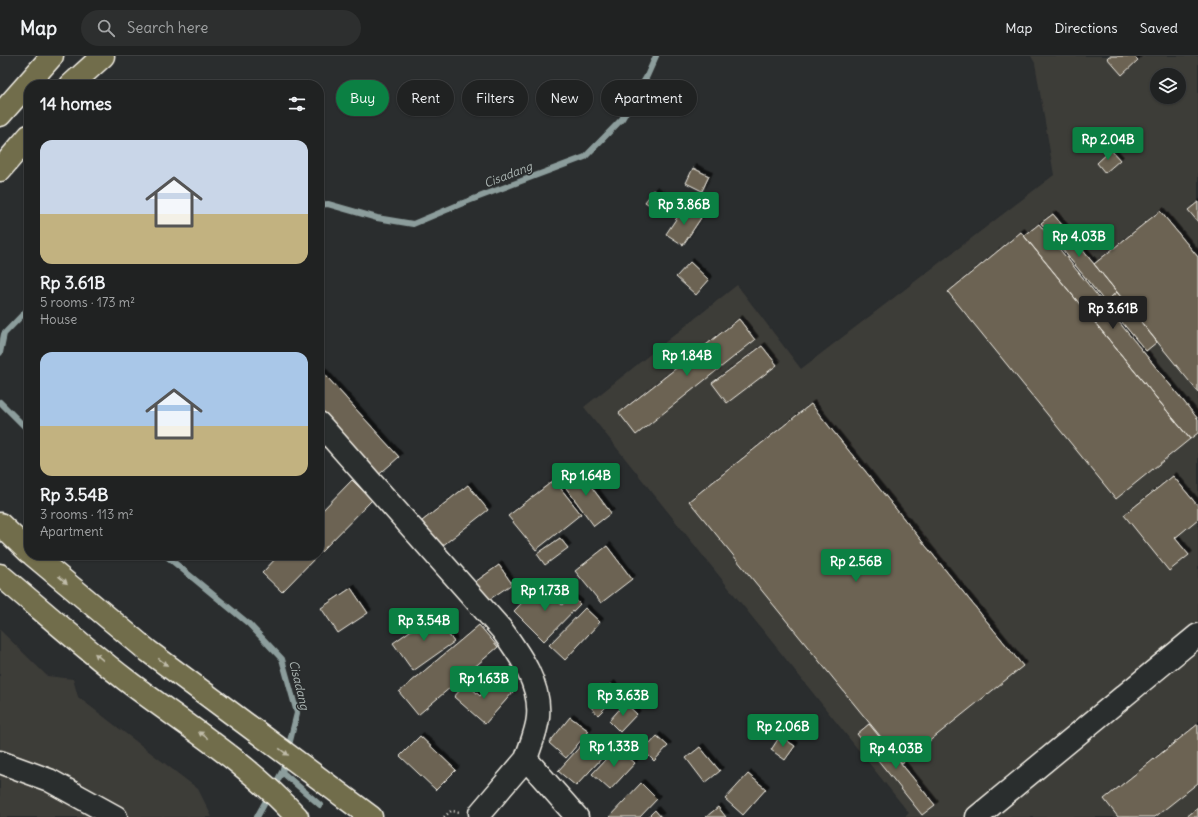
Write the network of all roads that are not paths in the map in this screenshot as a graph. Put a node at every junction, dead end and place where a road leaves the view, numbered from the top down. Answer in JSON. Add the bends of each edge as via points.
{"nodes":[{"id":1,"x":52,"y":56,"type":"edge"},
{"id":2,"x":103,"y":56,"type":"edge"},
{"id":3,"x":31,"y":80,"type":"edge"},
{"id":4,"x":77,"y":80,"type":"edge"},
{"id":5,"x":24,"y":88,"type":"edge"},
{"id":6,"x":0,"y":115,"type":"edge"},
{"id":7,"x":24,"y":142,"type":"edge"},
{"id":8,"x":0,"y":170,"type":"edge"},
{"id":9,"x":324,"y":429,"type":"edge"},
{"id":10,"x":0,"y":524,"type":"edge"},
{"id":11,"x":24,"y":547,"type":"edge"},
{"id":12,"x":38,"y":560,"type":"edge"},
{"id":13,"x":0,"y":576,"type":"edge"},
{"id":14,"x":1198,"y":635,"type":"edge"},
{"id":15,"x":526,"y":759,"type":"junction"},
{"id":16,"x":0,"y":762,"type":"edge"},
{"id":17,"x":480,"y":813,"type":"dead end"},
{"id":18,"x":116,"y":817,"type":"edge"},
{"id":19,"x":297,"y":817,"type":"edge"},
{"id":20,"x":371,"y":817,"type":"edge"},
{"id":21,"x":577,"y":817,"type":"edge"},
{"id":22,"x":977,"y":817,"type":"edge"}],
"edges":[{"from":1,"to":3,"type":"main road"},
{"from":2,"to":4,"type":"main road"},
{"from":5,"to":6,"type":"main road"},
{"from":7,"to":8,"type":"main road"},
{"from":9,"to":15,"type":"street","via":[[496,624],[523,659],[535,689],[538,717]]},
{"from":10,"to":11,"type":"main road"},
{"from":12,"to":20,"type":"main road","one_way":true,"via":[[148,651]]},
{"from":19,"to":13,"type":"main road","one_way":true,"via":[[275,793],[234,758],[126,680]]},
{"from":14,"to":22,"type":"street"},
{"from":15,"to":17,"type":"street"},
{"from":15,"to":21,"type":"street"},
{"from":16,"to":18,"type":"street","via":[[49,780]]}]}
